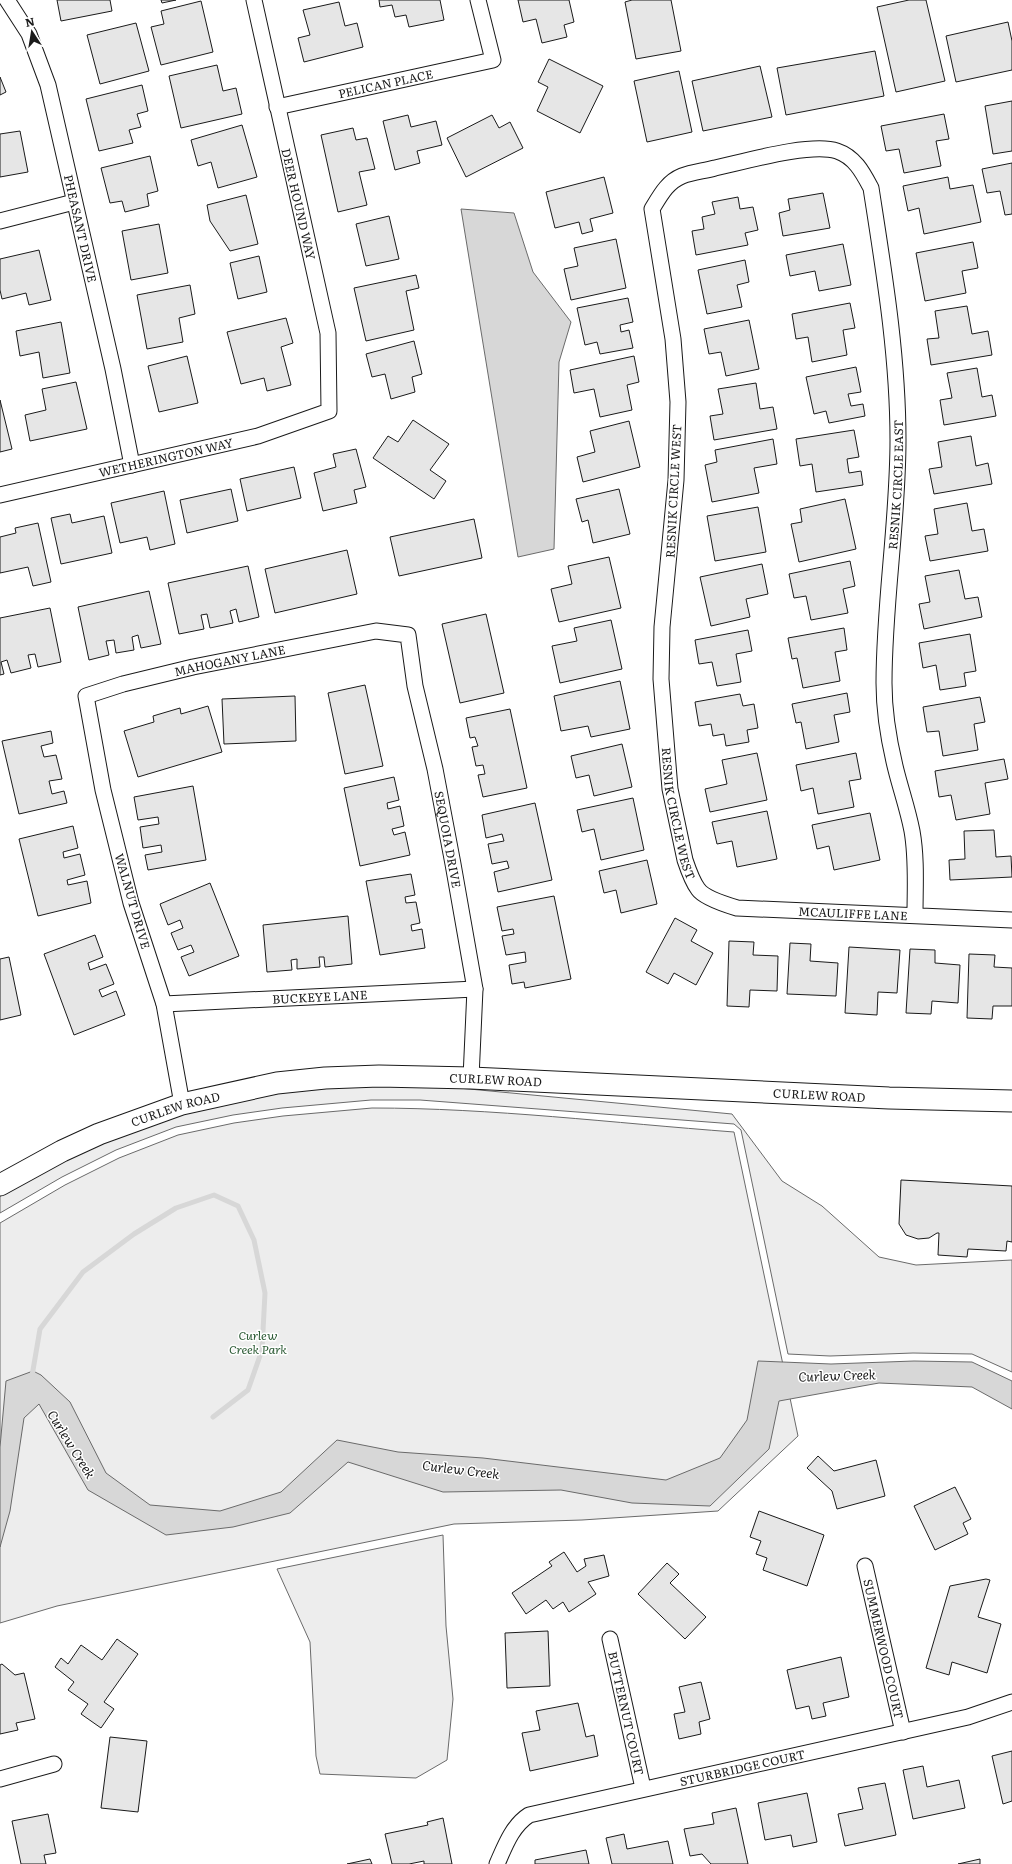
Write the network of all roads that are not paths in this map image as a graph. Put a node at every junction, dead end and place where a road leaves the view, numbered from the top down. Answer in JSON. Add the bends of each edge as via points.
{"nodes":[{"id":1,"x":7,"y":0,"type":"edge"},
{"id":2,"x":254,"y":0,"type":"edge"},
{"id":3,"x":478,"y":0,"type":"edge"},
{"id":4,"x":277,"y":107,"type":"junction"},
{"id":5,"x":754,"y":159,"type":"joint"},
{"id":6,"x":74,"y":202,"type":"junction"},
{"id":7,"x":0,"y":221,"type":"edge"},
{"id":8,"x":329,"y":411,"type":"joint"},
{"id":9,"x":132,"y":464,"type":"junction"},
{"id":10,"x":0,"y":495,"type":"edge"},
{"id":11,"x":376,"y":631,"type":"joint"},
{"id":12,"x":86,"y":696,"type":"joint"},
{"id":13,"x":699,"y":890,"type":"joint"},
{"id":14,"x":915,"y":915,"type":"junction"},
{"id":15,"x":1012,"y":920,"type":"edge"},
{"id":16,"x":475,"y":989,"type":"junction"},
{"id":17,"x":164,"y":1004,"type":"junction"},
{"id":18,"x":471,"y":1078,"type":"junction"},
{"id":19,"x":1012,"y":1100,"type":"edge"},
{"id":20,"x":182,"y":1104,"type":"junction"},
{"id":21,"x":0,"y":1185,"type":"edge"},
{"id":22,"x":865,"y":1566,"type":"dead end"},
{"id":23,"x":610,"y":1639,"type":"dead end"},
{"id":24,"x":1012,"y":1702,"type":"edge"},
{"id":25,"x":903,"y":1732,"type":"junction"},
{"id":26,"x":54,"y":1764,"type":"dead end"},
{"id":27,"x":0,"y":1779,"type":"edge"},
{"id":28,"x":644,"y":1788,"type":"junction"},
{"id":29,"x":497,"y":1864,"type":"edge"}],
"edges":[{"from":1,"to":6,"type":"street","name":"PHEASANT DRIVE","via":[[29,34],[48,85]]},
{"from":2,"to":4,"type":"street","name":"DEER HOUND WAY"},
{"from":3,"to":4,"type":"street","name":"PELICAN PLACE","via":[[493,60]]},
{"from":4,"to":8,"type":"street","name":"DEER HOUND WAY","via":[[328,333]]},
{"from":5,"to":13,"type":"street","name":"RESNIK CIRCLE WEST","via":[[682,176],[665,188],[652,209],[672,339],[678,402],[676,480],[662,627],[661,679],[670,789],[685,860]]},
{"from":5,"to":14,"type":"street","name":"RESNIK CIRCLE EAST","via":[[813,148],[838,151],[855,161],[871,188],[889,303],[897,380],[896,508],[886,637],[886,717],[895,768],[912,830],[915,857]]},
{"from":6,"to":7,"type":"street"},
{"from":6,"to":9,"type":"street","name":"PHEASANT DRIVE"},
{"from":8,"to":9,"type":"street","name":"WETHERINGTON WAY","via":[[258,436]]},
{"from":9,"to":10,"type":"street","name":"WETHERINGTON WAY"},
{"from":11,"to":12,"type":"street","name":"MAHOGANY LANE","via":[[193,667]]},
{"from":11,"to":16,"type":"street","name":"SEQUOIA DRIVE","via":[[408,635],[415,686],[436,776]]},
{"from":12,"to":17,"type":"street","name":"WALNUT DRIVE","via":[[103,790],[131,903]]},
{"from":13,"to":14,"type":"street","name":"MCAULIFFE LANE","via":[[721,903],[737,908]]},
{"from":14,"to":15,"type":"street","name":"MCAULIFFE LANE"},
{"from":16,"to":17,"type":"street","name":"BUCKEYE LANE"},
{"from":16,"to":18,"type":"street","name":"SEQUOIA DRIVE"},
{"from":17,"to":20,"type":"street","name":"WALNUT DRIVE"},
{"from":18,"to":19,"type":"main road","name":"CURLEW ROAD","via":[[889,1098]]},
{"from":18,"to":20,"type":"main road","name":"CURLEW ROAD","via":[[325,1078],[276,1083]]},
{"from":20,"to":21,"type":"main road","name":"CURLEW ROAD","via":[[99,1134]]},
{"from":22,"to":25,"type":"street","name":"SUMMERWOOD COURT"},
{"from":23,"to":28,"type":"street","name":"BUTTERNUT COURT"},
{"from":24,"to":25,"type":"street","name":"STURBRIDGE COURT","via":[[968,1717]]},
{"from":25,"to":28,"type":"street","name":"STURBRIDGE COURT"},
{"from":26,"to":27,"type":"street"},
{"from":28,"to":29,"type":"street","name":"STURBRIDGE COURT","via":[[529,1815],[522,1819],[509,1838]]}]}
